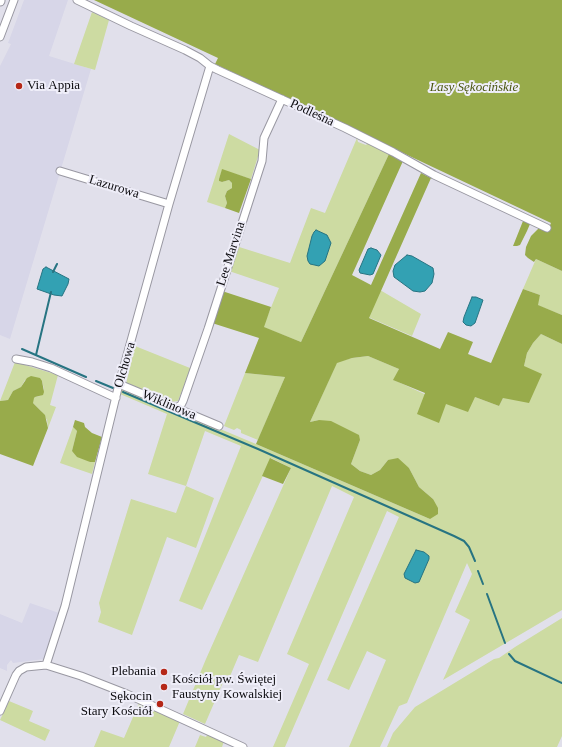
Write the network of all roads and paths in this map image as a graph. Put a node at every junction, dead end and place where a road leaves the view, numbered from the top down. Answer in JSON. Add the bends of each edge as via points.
{"nodes":[{"id":1,"x":14,"y":0,"type":"edge"},
{"id":2,"x":78,"y":0,"type":"edge"},
{"id":3,"x":0,"y":37,"type":"edge"},
{"id":4,"x":210,"y":66,"type":"junction"},
{"id":5,"x":282,"y":99,"type":"junction"},
{"id":6,"x":60,"y":171,"type":"dead end"},
{"id":7,"x":169,"y":204,"type":"junction"},
{"id":8,"x":547,"y":228,"type":"dead end"},
{"id":9,"x":16,"y":359,"type":"dead end"},
{"id":10,"x":119,"y":384,"type":"junction"},
{"id":11,"x":116,"y":398,"type":"junction"},
{"id":12,"x":176,"y":408,"type":"junction"},
{"id":13,"x":219,"y":426,"type":"dead end"},
{"id":14,"x":46,"y":665,"type":"junction"},
{"id":15,"x":0,"y":711,"type":"edge"},
{"id":16,"x":243,"y":747,"type":"edge"}],
"edges":[{"from":1,"to":3,"type":"street"},
{"from":2,"to":4,"type":"street","name":"Podleśna","via":[[185,50]]},
{"from":4,"to":5,"type":"street","name":"Podleśna"},
{"from":4,"to":7,"type":"street","name":"Olchowa"},
{"from":5,"to":8,"type":"street","name":"Podleśna"},
{"from":5,"to":12,"type":"street","name":"Lee Marvina","via":[[264,138],[262,161],[208,329],[183,401]]},
{"from":6,"to":7,"type":"street","name":"Lazurowa"},
{"from":7,"to":10,"type":"street","name":"Olchowa"},
{"from":9,"to":11,"type":"street","via":[[51,368]]},
{"from":10,"to":11,"type":"street","name":"Olchowa"},
{"from":10,"to":12,"type":"street","name":"Wiklinowa"},
{"from":11,"to":14,"type":"street","name":"Olchowa","via":[[65,606]]},
{"from":12,"to":13,"type":"street","name":"Wiklinowa"},
{"from":14,"to":15,"type":"street","via":[[30,666],[19,671]]},
{"from":14,"to":16,"type":"street","via":[[127,694]]}]}
